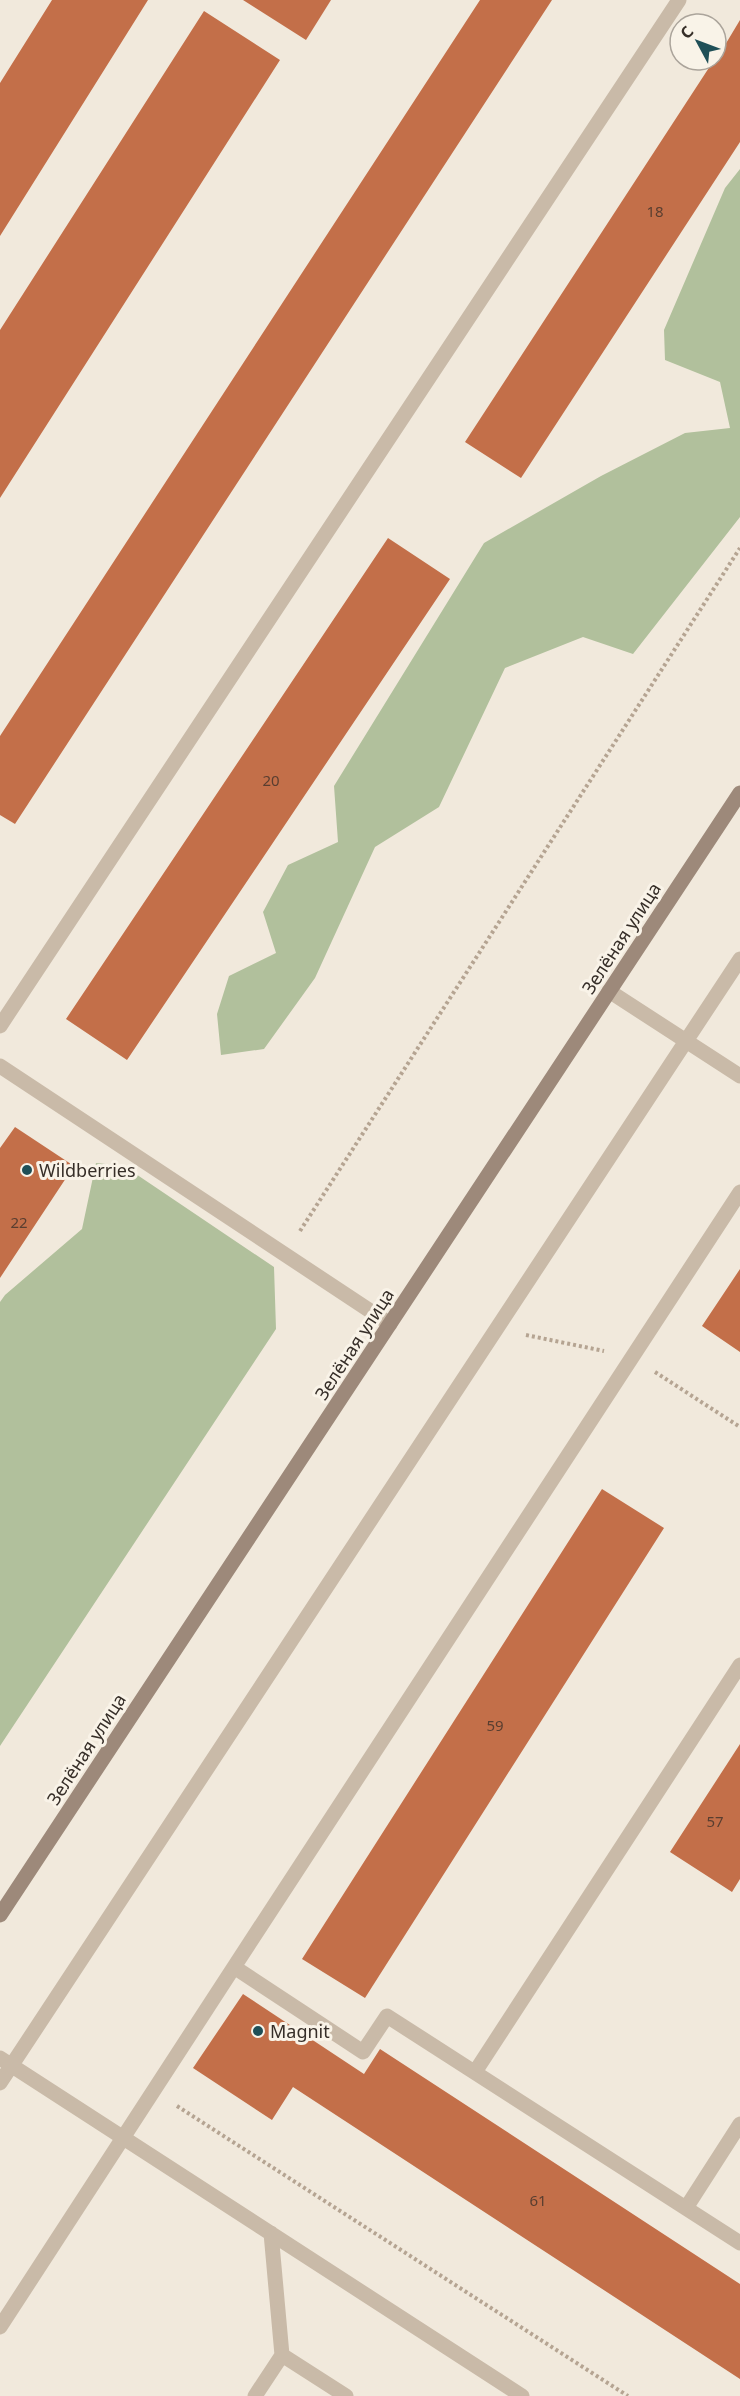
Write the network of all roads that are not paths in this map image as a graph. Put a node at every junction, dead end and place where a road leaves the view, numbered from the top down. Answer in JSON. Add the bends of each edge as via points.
{"nodes":[{"id":1,"x":679,"y":0,"type":"edge"},
{"id":2,"x":740,"y":793,"type":"edge"},
{"id":3,"x":740,"y":959,"type":"edge"},
{"id":4,"x":609,"y":991,"type":"junction"},
{"id":5,"x":0,"y":1026,"type":"edge"},
{"id":6,"x":686,"y":1041,"type":"junction"},
{"id":7,"x":0,"y":1066,"type":"edge"},
{"id":8,"x":740,"y":1076,"type":"edge"},
{"id":9,"x":740,"y":1192,"type":"edge"},
{"id":10,"x":390,"y":1324,"type":"junction"},
{"id":11,"x":740,"y":1665,"type":"edge"},
{"id":12,"x":0,"y":1915,"type":"edge"},
{"id":13,"x":234,"y":1967,"type":"junction"},
{"id":14,"x":6,"y":2061,"type":"edge"},
{"id":15,"x":475,"y":2072,"type":"junction"},
{"id":16,"x":0,"y":2084,"type":"edge"},
{"id":17,"x":740,"y":2124,"type":"edge"},
{"id":18,"x":123,"y":2137,"type":"junction"},
{"id":19,"x":686,"y":2208,"type":"junction"},
{"id":20,"x":271,"y":2233,"type":"junction"},
{"id":21,"x":740,"y":2243,"type":"edge"},
{"id":22,"x":0,"y":2327,"type":"edge"},
{"id":23,"x":282,"y":2355,"type":"junction"},
{"id":24,"x":255,"y":2396,"type":"edge"},
{"id":25,"x":346,"y":2396,"type":"edge"},
{"id":26,"x":522,"y":2396,"type":"edge"}],
"edges":[{"from":1,"to":5,"type":"lane"},
{"from":2,"to":4,"type":"main road","name":"Зелёная улица"},
{"from":3,"to":6,"type":"lane"},
{"from":4,"to":6,"type":"lane"},
{"from":4,"to":10,"type":"main road","name":"Зелёная улица"},
{"from":6,"to":8,"type":"lane"},
{"from":6,"to":14,"type":"lane"},
{"from":7,"to":10,"type":"lane"},
{"from":9,"to":13,"type":"lane"},
{"from":10,"to":12,"type":"main road","name":"Зелёная улица"},
{"from":11,"to":15,"type":"lane"},
{"from":13,"to":15,"type":"lane","via":[[363,2052],[387,2016]]},
{"from":13,"to":18,"type":"lane"},
{"from":14,"to":16,"type":"lane"},
{"from":14,"to":18,"type":"lane"},
{"from":15,"to":19,"type":"lane"},
{"from":17,"to":19,"type":"lane"},
{"from":18,"to":20,"type":"lane"},
{"from":18,"to":22,"type":"lane"},
{"from":19,"to":21,"type":"lane"},
{"from":20,"to":23,"type":"lane"},
{"from":20,"to":26,"type":"lane"},
{"from":23,"to":24,"type":"lane"},
{"from":23,"to":25,"type":"lane"}]}
